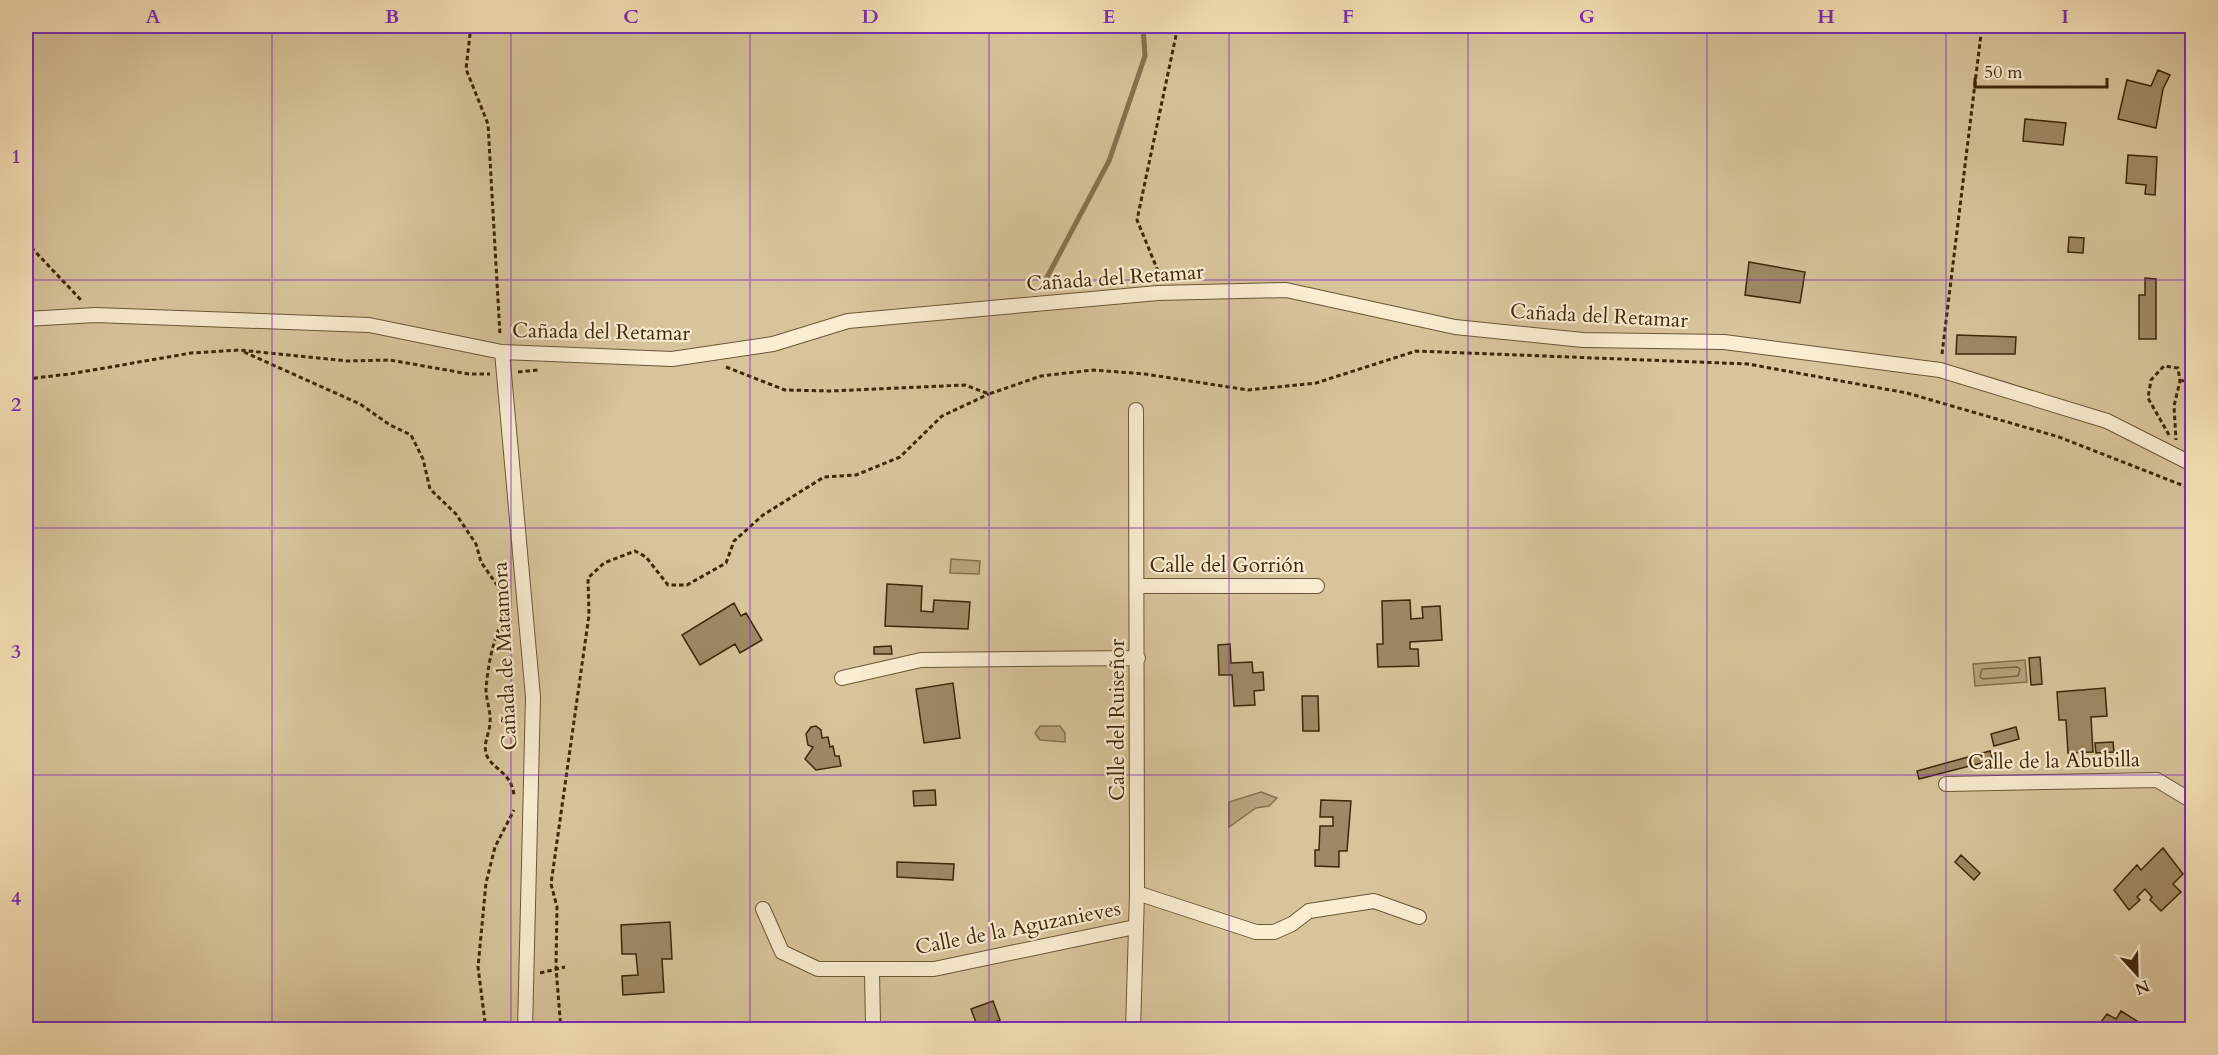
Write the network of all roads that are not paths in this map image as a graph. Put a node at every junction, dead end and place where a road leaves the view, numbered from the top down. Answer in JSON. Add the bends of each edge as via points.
{"nodes":[{"id":1,"x":26,"y":319,"type":"edge"},
{"id":2,"x":502,"y":352,"type":"junction"},
{"id":3,"x":1136,"y":410,"type":"dead end"},
{"id":4,"x":2193,"y":464,"type":"edge"},
{"id":5,"x":1137,"y":586,"type":"junction"},
{"id":6,"x":1317,"y":586,"type":"dead end"},
{"id":7,"x":1138,"y":658,"type":"junction"},
{"id":8,"x":842,"y":678,"type":"dead end"},
{"id":9,"x":1946,"y":784,"type":"dead end"},
{"id":10,"x":2193,"y":801,"type":"edge"},
{"id":11,"x":1137,"y":893,"type":"junction"},
{"id":12,"x":763,"y":909,"type":"dead end"},
{"id":13,"x":1419,"y":917,"type":"dead end"},
{"id":14,"x":1135,"y":927,"type":"junction"},
{"id":15,"x":872,"y":970,"type":"junction"},
{"id":16,"x":873,"y":1024,"type":"dead end"},
{"id":17,"x":525,"y":1029,"type":"edge"},
{"id":18,"x":1132,"y":1029,"type":"edge"}],
"edges":[{"from":1,"to":2,"type":"street","name":"Cañada del Retamar","via":[[95,315],[369,325]]},
{"from":2,"to":4,"type":"street","name":"Cañada del Retamar","via":[[672,359],[773,344],[848,321],[1158,293],[1286,290],[1455,327],[1583,340],[1724,342],[1940,370],[2107,421]]},
{"from":2,"to":17,"type":"street","name":"Cañada de Matamora","via":[[533,697]]},
{"from":3,"to":5,"type":"street","name":"Calle del Ruiseñor"},
{"from":5,"to":6,"type":"street","name":"Calle del Gorrión"},
{"from":5,"to":7,"type":"street","name":"Calle del Ruiseñor"},
{"from":7,"to":8,"type":"street","via":[[921,660]]},
{"from":7,"to":11,"type":"street","name":"Calle del Ruiseñor"},
{"from":9,"to":10,"type":"street","name":"Calle de la Abubilla","via":[[2157,780]]},
{"from":11,"to":13,"type":"street","via":[[1256,932],[1274,932],[1309,911],[1374,901]]},
{"from":11,"to":14,"type":"street","name":"Calle del Ruiseñor"},
{"from":12,"to":15,"type":"street","name":"Calle de la Aguzanieves","via":[[783,952],[818,969]]},
{"from":14,"to":15,"type":"street","name":"Calle de la Aguzanieves","via":[[934,969]]},
{"from":14,"to":18,"type":"street","name":"Calle del Ruiseñor"},
{"from":15,"to":16,"type":"street"}]}
